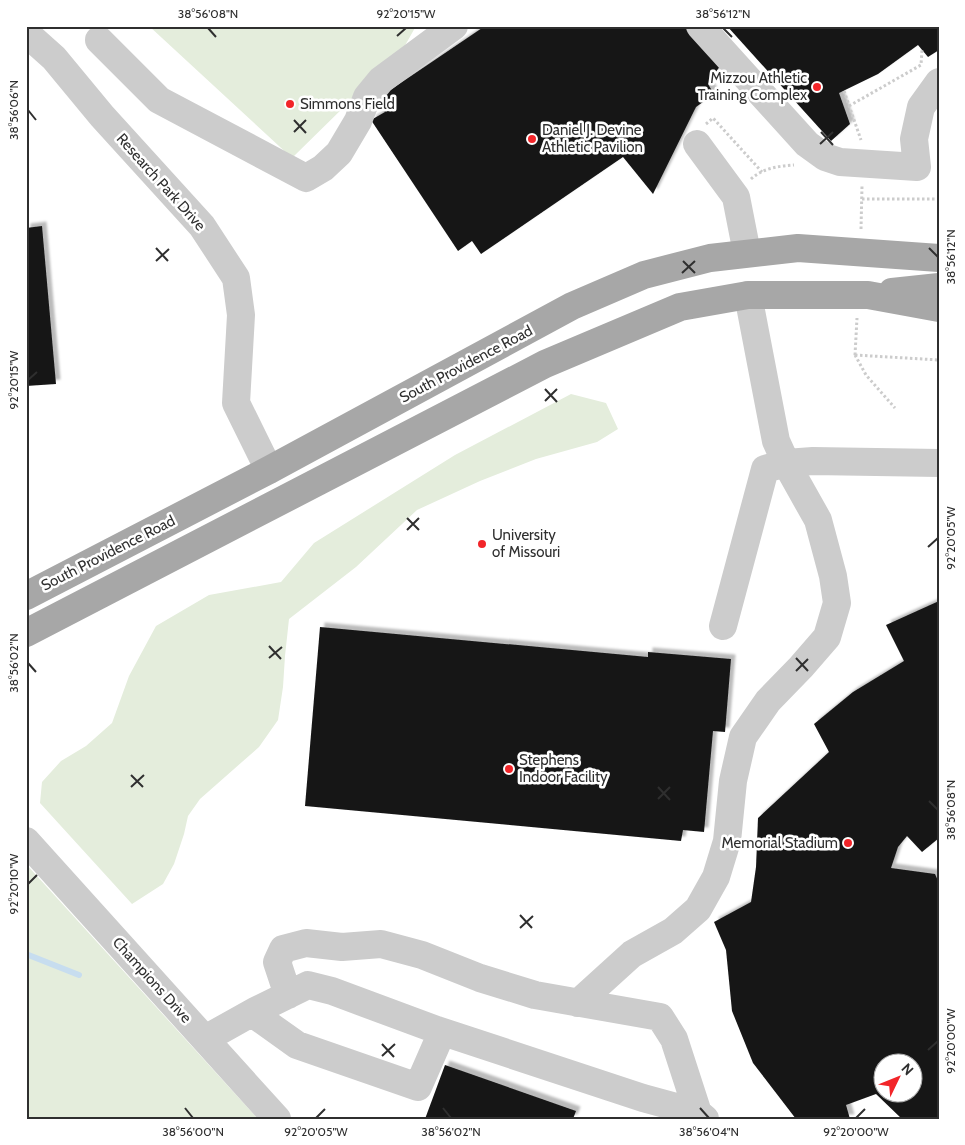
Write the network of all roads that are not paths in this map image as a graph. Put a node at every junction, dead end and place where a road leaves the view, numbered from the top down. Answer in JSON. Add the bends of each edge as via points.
{"nodes":[{"id":1,"x":454,"y":26,"type":"edge"},
{"id":2,"x":700,"y":26,"type":"edge"},
{"id":3,"x":26,"y":33,"type":"edge"},
{"id":4,"x":99,"y":40,"type":"dead end"},
{"id":5,"x":939,"y":82,"type":"edge"},
{"id":6,"x":697,"y":144,"type":"dead end"},
{"id":7,"x":928,"y":166,"type":"edge"},
{"id":8,"x":747,"y":254,"type":"junction"},
{"id":9,"x":939,"y":258,"type":"edge"},
{"id":10,"x":939,"y":287,"type":"edge"},
{"id":11,"x":748,"y":296,"type":"junction"},
{"id":12,"x":868,"y":296,"type":"junction"},
{"id":13,"x":939,"y":308,"type":"edge"},
{"id":14,"x":939,"y":463,"type":"edge"},
{"id":15,"x":786,"y":464,"type":"junction"},
{"id":16,"x":269,"y":470,"type":"junction"},
{"id":17,"x":26,"y":596,"type":"edge"},
{"id":18,"x":723,"y":626,"type":"dead end"},
{"id":19,"x":26,"y":633,"type":"edge"},
{"id":20,"x":26,"y":841,"type":"edge"},
{"id":21,"x":288,"y":995,"type":"junction"},
{"id":22,"x":578,"y":1003,"type":"junction"},
{"id":23,"x":252,"y":1013,"type":"junction"},
{"id":24,"x":442,"y":1032,"type":"junction"},
{"id":25,"x":205,"y":1039,"type":"junction"},
{"id":26,"x":702,"y":1116,"type":"edge"},
{"id":27,"x":277,"y":1119,"type":"edge"}],
"edges":[{"from":1,"to":4,"type":"street","via":[[381,80],[367,97],[358,121],[339,153],[306,178],[159,100]]},
{"from":2,"to":7,"type":"street","via":[[783,119],[824,157],[840,162]]},
{"from":3,"to":16,"type":"street","name":"Research Park Drive","via":[[54,58],[202,226],[236,278],[241,315],[236,403]]},
{"from":5,"to":7,"type":"street","via":[[921,107],[914,139]]},
{"from":6,"to":8,"type":"street","via":[[736,197]]},
{"from":8,"to":9,"type":"main road","name":"South Providence Road","via":[[798,248]]},
{"from":8,"to":16,"type":"main road","name":"South Providence Road","via":[[710,258],[644,275],[572,306]]},
{"from":10,"to":12,"type":"main road"},
{"from":11,"to":12,"type":"main road"},
{"from":11,"to":15,"type":"street","via":[[776,441]]},
{"from":11,"to":19,"type":"main road","via":[[680,307],[545,364]]},
{"from":12,"to":13,"type":"main road"},
{"from":14,"to":15,"type":"street","via":[[813,461]]},
{"from":15,"to":18,"type":"street","via":[[765,469]]},
{"from":15,"to":22,"type":"street","via":[[818,520],[833,576],[837,603],[827,637],[768,701],[744,737],[733,781],[727,840],[716,877],[698,909],[672,931],[632,954]]},
{"from":16,"to":17,"type":"main road","name":"South Providence Road"},
{"from":20,"to":25,"type":"street","name":"Champions Drive"},
{"from":21,"to":22,"type":"street","via":[[277,962],[283,949],[306,943],[342,947],[382,944],[535,995]]},
{"from":21,"to":23,"type":"street"},
{"from":21,"to":24,"type":"street","via":[[308,985]]},
{"from":22,"to":26,"type":"street","via":[[660,1017],[674,1039]]},
{"from":23,"to":24,"type":"street","via":[[296,1045],[418,1087]]},
{"from":23,"to":25,"type":"street"},
{"from":24,"to":26,"type":"street"},
{"from":25,"to":27,"type":"street","name":"Champions Drive"}]}
